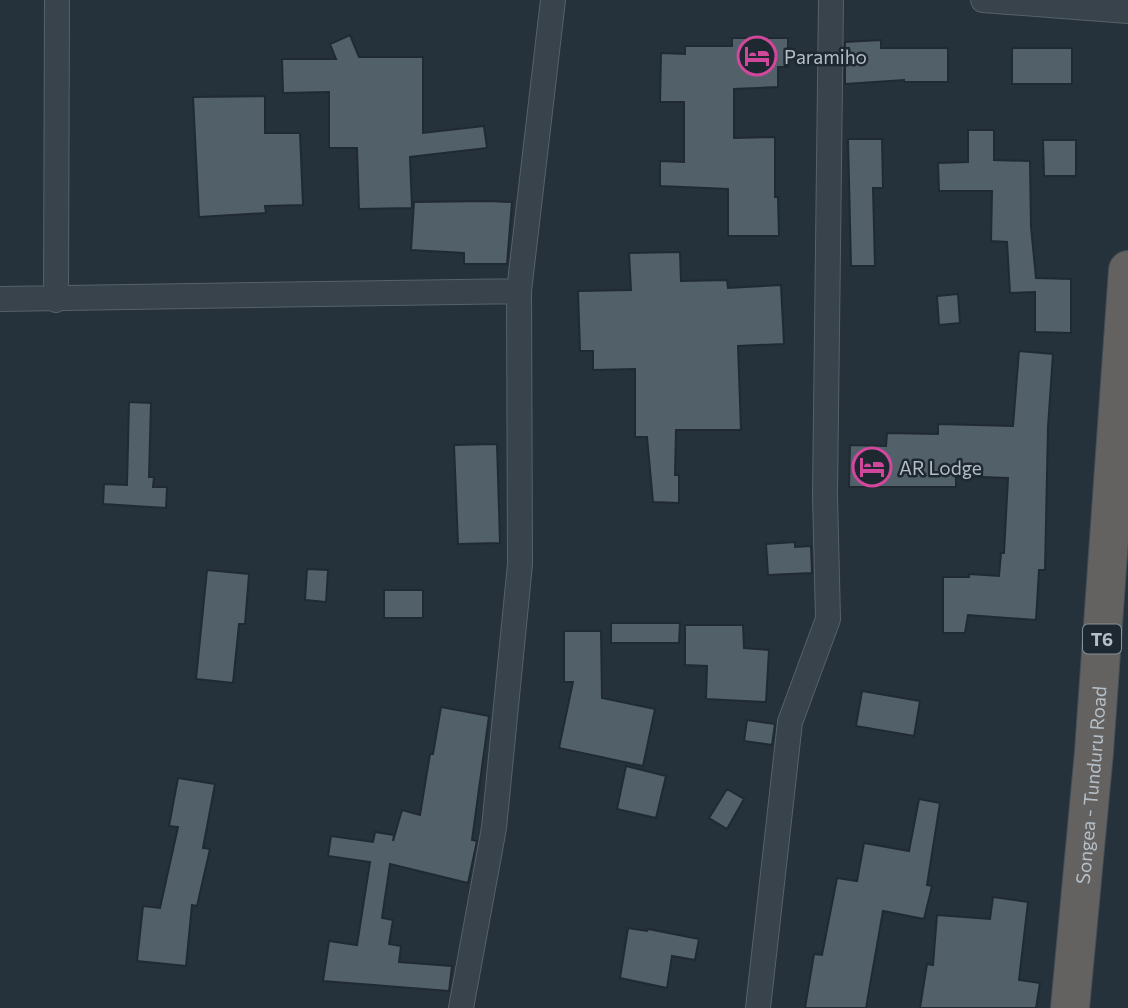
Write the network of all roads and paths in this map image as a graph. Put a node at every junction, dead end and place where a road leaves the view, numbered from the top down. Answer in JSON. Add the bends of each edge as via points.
{"nodes":[{"id":1,"x":57,"y":0,"type":"edge"},
{"id":2,"x":553,"y":0,"type":"edge"},
{"id":3,"x":831,"y":0,"type":"edge"},
{"id":4,"x":983,"y":0,"type":"edge"},
{"id":5,"x":1128,"y":11,"type":"edge"},
{"id":6,"x":1128,"y":270,"type":"edge"},
{"id":7,"x":519,"y":291,"type":"junction"},
{"id":8,"x":0,"y":299,"type":"edge"},
{"id":9,"x":56,"y":300,"type":"junction"},
{"id":10,"x":1124,"y":387,"type":"edge"},
{"id":11,"x":461,"y":1008,"type":"edge"},
{"id":12,"x":758,"y":1008,"type":"edge"},
{"id":13,"x":1070,"y":1008,"type":"edge"}],
"edges":[{"from":1,"to":9,"type":"street"},
{"from":2,"to":7,"type":"street"},
{"from":3,"to":12,"type":"street","via":[[825,495],[828,619],[790,722]]},
{"from":4,"to":5,"type":"street"},
{"from":6,"to":10,"type":"highway","name":"Songea - Tunduru Road","number":"T6"},
{"from":7,"to":9,"type":"street"},
{"from":7,"to":11,"type":"street","via":[[520,564],[494,828]]},
{"from":8,"to":9,"type":"street"},
{"from":10,"to":13,"type":"highway","name":"Songea - Tunduru Road","number":"T6"}]}
